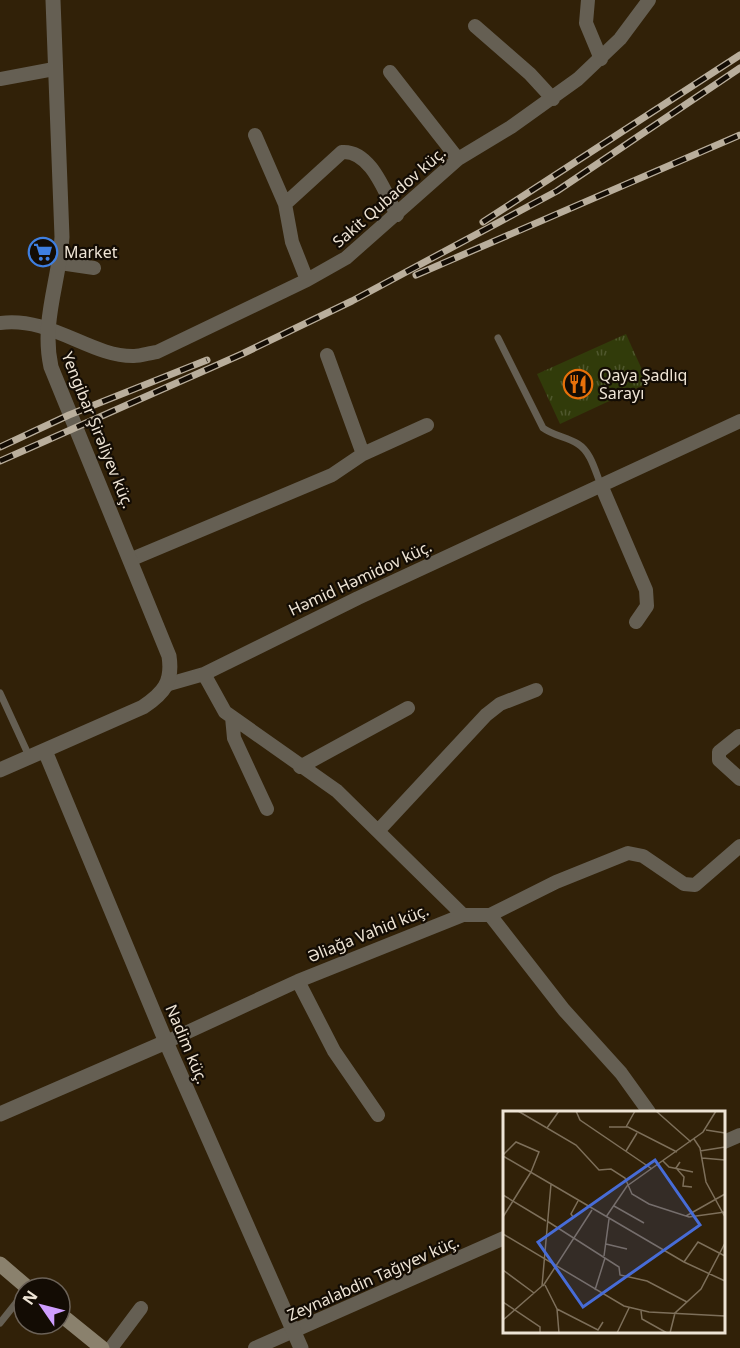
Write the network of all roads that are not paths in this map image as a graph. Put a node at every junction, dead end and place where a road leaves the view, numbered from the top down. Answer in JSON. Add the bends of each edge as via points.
{"nodes":[{"id":1,"x":53,"y":0,"type":"edge"},
{"id":2,"x":588,"y":0,"type":"edge"},
{"id":3,"x":649,"y":0,"type":"edge"},
{"id":4,"x":476,"y":26,"type":"dead end"},
{"id":5,"x":602,"y":59,"type":"junction"},
{"id":6,"x":54,"y":69,"type":"junction"},
{"id":7,"x":390,"y":72,"type":"dead end"},
{"id":8,"x":0,"y":79,"type":"edge"},
{"id":9,"x":553,"y":99,"type":"junction"},
{"id":10,"x":255,"y":135,"type":"dead end"},
{"id":11,"x":458,"y":159,"type":"junction"},
{"id":12,"x":285,"y":204,"type":"junction"},
{"id":13,"x":397,"y":215,"type":"junction"},
{"id":14,"x":60,"y":263,"type":"junction"},
{"id":15,"x":94,"y":268,"type":"dead end"},
{"id":16,"x":307,"y":280,"type":"junction"},
{"id":17,"x":0,"y":323,"type":"edge"},
{"id":18,"x":46,"y":327,"type":"junction"},
{"id":19,"x":498,"y":338,"type":"dead end"},
{"id":20,"x":327,"y":355,"type":"dead end"},
{"id":21,"x":740,"y":422,"type":"edge"},
{"id":22,"x":427,"y":425,"type":"dead end"},
{"id":23,"x":363,"y":454,"type":"junction"},
{"id":24,"x":602,"y":485,"type":"junction"},
{"id":25,"x":132,"y":560,"type":"junction"},
{"id":26,"x":636,"y":622,"type":"dead end"},
{"id":27,"x":204,"y":674,"type":"junction"},
{"id":28,"x":169,"y":684,"type":"junction"},
{"id":29,"x":536,"y":690,"type":"dead end"},
{"id":30,"x":0,"y":693,"type":"edge"},
{"id":31,"x":408,"y":708,"type":"dead end"},
{"id":32,"x":232,"y":717,"type":"junction"},
{"id":33,"x":739,"y":736,"type":"edge"},
{"id":34,"x":45,"y":752,"type":"junction"},
{"id":35,"x":30,"y":758,"type":"junction"},
{"id":36,"x":300,"y":767,"type":"junction"},
{"id":37,"x":0,"y":770,"type":"edge"},
{"id":38,"x":740,"y":779,"type":"edge"},
{"id":39,"x":267,"y":809,"type":"dead end"},
{"id":40,"x":378,"y":831,"type":"junction"},
{"id":41,"x":740,"y":846,"type":"edge"},
{"id":42,"x":464,"y":915,"type":"junction"},
{"id":43,"x":490,"y":915,"type":"junction"},
{"id":44,"x":298,"y":981,"type":"junction"},
{"id":45,"x":166,"y":1042,"type":"junction"},
{"id":46,"x":648,"y":1111,"type":"edge"},
{"id":47,"x":0,"y":1114,"type":"edge"},
{"id":48,"x":378,"y":1115,"type":"dead end"},
{"id":49,"x":740,"y":1135,"type":"edge"},
{"id":50,"x":725,"y":1141,"type":"edge"},
{"id":51,"x":503,"y":1238,"type":"edge"},
{"id":52,"x":0,"y":1264,"type":"edge"},
{"id":53,"x":14,"y":1276,"type":"edge"},
{"id":54,"x":12,"y":1308,"type":"edge"},
{"id":55,"x":141,"y":1308,"type":"dead end"},
{"id":56,"x":0,"y":1323,"type":"edge"},
{"id":57,"x":72,"y":1324,"type":"edge"},
{"id":58,"x":293,"y":1331,"type":"junction"},
{"id":59,"x":102,"y":1348,"type":"edge"},
{"id":60,"x":111,"y":1348,"type":"edge"},
{"id":61,"x":255,"y":1348,"type":"edge"},
{"id":62,"x":301,"y":1348,"type":"edge"}],
"edges":[{"from":1,"to":6,"type":"street","name":"Yengibar Şirəliyev küç."},
{"from":2,"to":5,"type":"street","via":[[586,23]]},
{"from":3,"to":5,"type":"street","name":"Sakit Qubadov küç."},
{"from":4,"to":9,"type":"street"},
{"from":5,"to":9,"type":"street","name":"Sakit Qubadov küç."},
{"from":6,"to":8,"type":"street"},
{"from":6,"to":14,"type":"street","name":"Yengibar Şirəliyev küç."},
{"from":7,"to":11,"type":"street"},
{"from":9,"to":11,"type":"street","name":"Sakit Qubadov küç."},
{"from":10,"to":12,"type":"street"},
{"from":11,"to":13,"type":"street","name":"Sakit Qubadov küç."},
{"from":12,"to":13,"type":"street","via":[[342,152],[354,151],[364,159]]},
{"from":12,"to":16,"type":"street","via":[[292,242]]},
{"from":13,"to":16,"type":"street","name":"Sakit Qubadov küç.","via":[[345,258]]},
{"from":14,"to":15,"type":"street"},
{"from":14,"to":18,"type":"street","name":"Yengibar Şirəliyev küç."},
{"from":16,"to":18,"type":"street","name":"Sakit Qubadov küç.","via":[[157,352],[133,356],[111,352]]},
{"from":17,"to":18,"type":"street","name":"Sakit Qubadov küç."},
{"from":18,"to":25,"type":"street","name":"Yengibar Şirəliyev küç.","via":[[51,367]]},
{"from":19,"to":24,"type":"lane","via":[[543,428],[587,451]]},
{"from":20,"to":23,"type":"street"},
{"from":21,"to":24,"type":"street","name":"Həmid Həmidov küç."},
{"from":22,"to":23,"type":"street"},
{"from":23,"to":25,"type":"street","via":[[332,475]]},
{"from":24,"to":26,"type":"street","via":[[646,590],[646,606]]},
{"from":24,"to":27,"type":"street","name":"Həmid Həmidov küç."},
{"from":25,"to":28,"type":"street","name":"Yengibar Şirəliyev küç.","via":[[170,656]]},
{"from":27,"to":28,"type":"street","name":"Həmid Həmidov küç."},
{"from":27,"to":32,"type":"street","via":[[219,703]]},
{"from":28,"to":34,"type":"street","name":"Həmid Həmidov küç.","via":[[160,696],[143,707]]},
{"from":29,"to":40,"type":"street","via":[[500,704],[486,716]]},
{"from":30,"to":35,"type":"lane"},
{"from":31,"to":36,"type":"street"},
{"from":32,"to":36,"type":"street"},
{"from":32,"to":39,"type":"street","via":[[234,738]]},
{"from":33,"to":38,"type":"street","via":[[719,752],[719,760]]},
{"from":34,"to":35,"type":"street","name":"Həmid Həmidov küç."},
{"from":34,"to":45,"type":"street","name":"Nadim küç."},
{"from":35,"to":37,"type":"street","name":"Həmid Həmidov küç."},
{"from":36,"to":40,"type":"street","via":[[337,791]]},
{"from":40,"to":42,"type":"street"},
{"from":41,"to":43,"type":"street","name":"Əliağa Vahid küç.","via":[[695,885],[684,884],[643,855],[628,854],[556,882]]},
{"from":42,"to":43,"type":"street","name":"Əliağa Vahid küç."},
{"from":42,"to":44,"type":"street","name":"Əliağa Vahid küç."},
{"from":43,"to":46,"type":"street","via":[[564,1010],[621,1073]]},
{"from":44,"to":45,"type":"street","name":"Əliağa Vahid küç."},
{"from":44,"to":48,"type":"street","via":[[334,1051]]},
{"from":45,"to":47,"type":"street","name":"Əliağa Vahid küç."},
{"from":45,"to":58,"type":"street","name":"Nadim küç."},
{"from":49,"to":50,"type":"street"},
{"from":51,"to":58,"type":"street","name":"Zeynalabdin Tağıyev küç."},
{"from":52,"to":53,"type":"main road"},
{"from":54,"to":56,"type":"lane"},
{"from":55,"to":60,"type":"street"},
{"from":57,"to":59,"type":"main road"},
{"from":58,"to":61,"type":"street","name":"Zeynalabdin Tağıyev küç."},
{"from":58,"to":62,"type":"street","name":"Nadim küç."}]}
